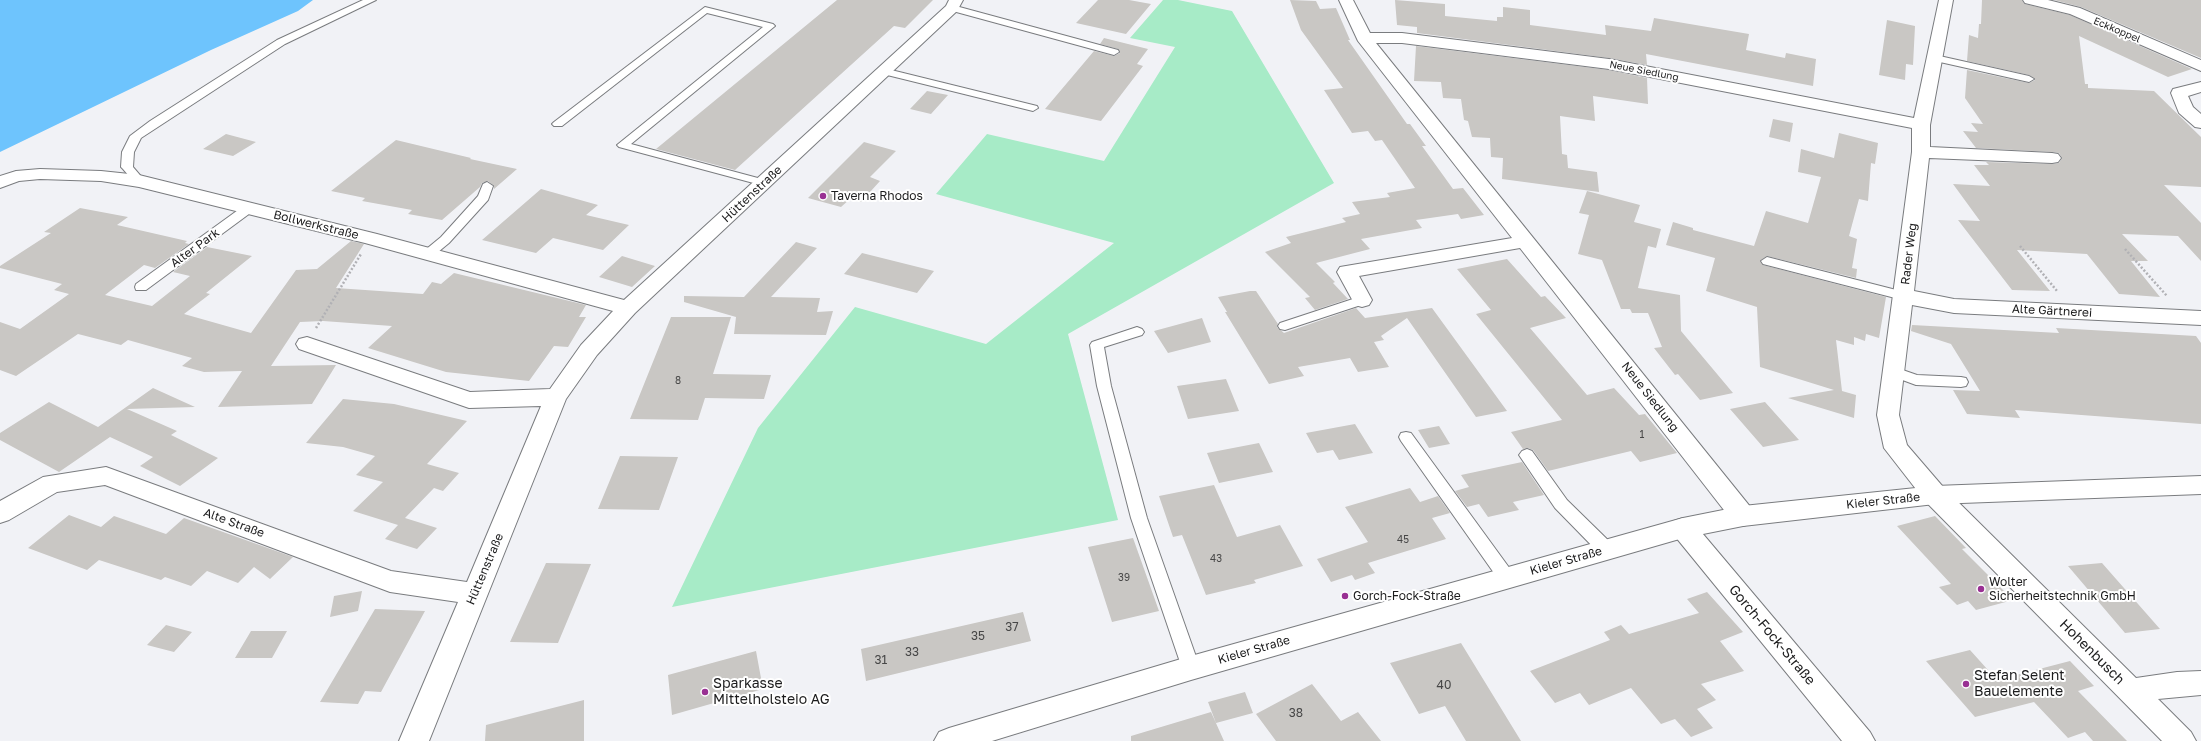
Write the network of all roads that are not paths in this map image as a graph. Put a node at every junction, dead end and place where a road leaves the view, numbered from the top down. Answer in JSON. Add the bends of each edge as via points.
{"nodes":[{"id":1,"x":371,"y":0,"type":"edge"},
{"id":2,"x":1346,"y":0,"type":"edge"},
{"id":3,"x":1946,"y":0,"type":"edge"},
{"id":4,"x":2030,"y":0,"type":"edge"},
{"id":5,"x":954,"y":4,"type":"edge"},
{"id":6,"x":1364,"y":38,"type":"junction"},
{"id":7,"x":1114,"y":52,"type":"dead end"},
{"id":8,"x":1935,"y":58,"type":"junction"},
{"id":9,"x":2201,"y":66,"type":"edge"},
{"id":10,"x":883,"y":70,"type":"junction"},
{"id":11,"x":2029,"y":79,"type":"dead end"},
{"id":12,"x":2201,"y":87,"type":"edge"},
{"id":13,"x":1033,"y":108,"type":"dead end"},
{"id":14,"x":2201,"y":123,"type":"edge"},
{"id":15,"x":558,"y":124,"type":"dead end"},
{"id":16,"x":1921,"y":125,"type":"junction"},
{"id":17,"x":1921,"y":152,"type":"junction"},
{"id":18,"x":2052,"y":158,"type":"dead end"},
{"id":19,"x":139,"y":181,"type":"junction"},
{"id":20,"x":0,"y":182,"type":"edge"},
{"id":21,"x":765,"y":183,"type":"junction"},
{"id":22,"x":487,"y":186,"type":"dead end"},
{"id":23,"x":249,"y":208,"type":"junction"},
{"id":24,"x":1527,"y":241,"type":"junction"},
{"id":25,"x":428,"y":254,"type":"junction"},
{"id":26,"x":1766,"y":261,"type":"dead end"},
{"id":27,"x":141,"y":287,"type":"dead end"},
{"id":28,"x":1903,"y":296,"type":"junction"},
{"id":29,"x":1362,"y":300,"type":"joint"},
{"id":30,"x":628,"y":308,"type":"junction"},
{"id":31,"x":2193,"y":318,"type":"edge"},
{"id":32,"x":1286,"y":326,"type":"dead end"},
{"id":33,"x":1137,"y":332,"type":"dead end"},
{"id":34,"x":307,"y":344,"type":"road end"},
{"id":35,"x":1894,"y":372,"type":"junction"},
{"id":36,"x":1961,"y":382,"type":"dead end"},
{"id":37,"x":556,"y":398,"type":"junction"},
{"id":38,"x":1406,"y":437,"type":"dead end"},
{"id":39,"x":1527,"y":455,"type":"dead end"},
{"id":40,"x":2201,"y":485,"type":"edge"},
{"id":41,"x":1935,"y":495,"type":"junction"},
{"id":42,"x":0,"y":513,"type":"edge"},
{"id":43,"x":1743,"y":516,"type":"junction"},
{"id":44,"x":1683,"y":528,"type":"junction"},
{"id":45,"x":1607,"y":550,"type":"junction"},
{"id":46,"x":1507,"y":578,"type":"junction"},
{"id":47,"x":474,"y":594,"type":"junction"},
{"id":48,"x":1191,"y":668,"type":"junction"},
{"id":49,"x":2201,"y":683,"type":"edge"},
{"id":50,"x":2130,"y":691,"type":"junction"},
{"id":51,"x":414,"y":741,"type":"edge"},
{"id":52,"x":949,"y":741,"type":"edge"},
{"id":53,"x":1860,"y":741,"type":"edge"},
{"id":54,"x":2181,"y":741,"type":"edge"}],
"edges":[{"from":1,"to":19,"type":"lane","via":[[281,42],[136,136],[128,152],[127,167]]},
{"from":2,"to":6,"type":"street","name":"Neue Siedlung"},
{"from":3,"to":8,"type":"street","name":"Rader Weg"},
{"from":4,"to":9,"type":"street","name":"Eckkoppel","via":[[2075,11]]},
{"from":5,"to":7,"type":"lane"},
{"from":5,"to":10,"type":"street","name":"Hüttenstraße"},
{"from":6,"to":16,"type":"street","name":"Neue Siedlung","via":[[1402,38],[1609,64]]},
{"from":6,"to":24,"type":"street","name":"Neue Siedlung"},
{"from":8,"to":11,"type":"lane"},
{"from":8,"to":16,"type":"street","name":"Rader Weg"},
{"from":10,"to":13,"type":"lane"},
{"from":10,"to":21,"type":"street","name":"Hüttenstraße"},
{"from":12,"to":14,"type":"street","via":[[2180,93],[2185,109]]},
{"from":15,"to":21,"type":"lane","via":[[705,10],[770,26],[623,145]]},
{"from":16,"to":17,"type":"street","name":"Rader Weg"},
{"from":17,"to":18,"type":"street"},
{"from":17,"to":28,"type":"street","name":"Rader Weg"},
{"from":19,"to":20,"type":"street","name":"Bollwerkstraße","via":[[102,176],[40,174],[16,176]]},
{"from":19,"to":23,"type":"street","name":"Bollwerkstraße"},
{"from":21,"to":30,"type":"street","name":"Hüttenstraße"},
{"from":22,"to":25,"type":"lane","via":[[484,197],[445,240]]},
{"from":23,"to":25,"type":"street","name":"Bollwerkstraße"},
{"from":23,"to":27,"type":"lane","name":"Alter Park"},
{"from":24,"to":29,"type":"street","via":[[1347,272]]},
{"from":24,"to":43,"type":"street","name":"Neue Siedlung"},
{"from":25,"to":30,"type":"street","name":"Bollwerkstraße"},
{"from":26,"to":28,"type":"lane"},
{"from":28,"to":31,"type":"street","name":"Alte Gärtnerei","via":[[1954,306]]},
{"from":28,"to":35,"type":"street","name":"Rader Weg"},
{"from":29,"to":32,"type":"lane"},
{"from":30,"to":37,"type":"street","name":"Hüttenstraße","via":[[589,350]]},
{"from":33,"to":48,"type":"lane","via":[[1097,345],[1104,386],[1141,524]]},
{"from":34,"to":37,"type":"street","via":[[469,400]]},
{"from":35,"to":36,"type":"lane","via":[[1916,380]]},
{"from":35,"to":41,"type":"street","name":"Rader Weg","via":[[1888,415],[1896,448]]},
{"from":37,"to":47,"type":"street","name":"Hüttenstraße"},
{"from":38,"to":46,"type":"lane"},
{"from":39,"to":45,"type":"lane","via":[[1561,504]]},
{"from":40,"to":41,"type":"street","name":"Kieler Straße"},
{"from":41,"to":43,"type":"street","name":"Kieler Straße"},
{"from":41,"to":50,"type":"street","name":"Hohenbusch"},
{"from":42,"to":47,"type":"street","name":"Alte Straße","via":[[52,484],[106,476],[390,581]]},
{"from":43,"to":44,"type":"street","name":"Kieler Straße"},
{"from":44,"to":45,"type":"street","name":"Kieler Straße"},
{"from":44,"to":53,"type":"street","name":"Gorch-Fock-Straße"},
{"from":45,"to":46,"type":"street","name":"Kieler Straße"},
{"from":46,"to":48,"type":"street","name":"Kieler Straße"},
{"from":47,"to":51,"type":"street","name":"Hüttenstraße"},
{"from":48,"to":52,"type":"street","name":"Kieler Straße"},
{"from":49,"to":50,"type":"street"},
{"from":50,"to":54,"type":"street","name":"Hohenbusch"}]}
